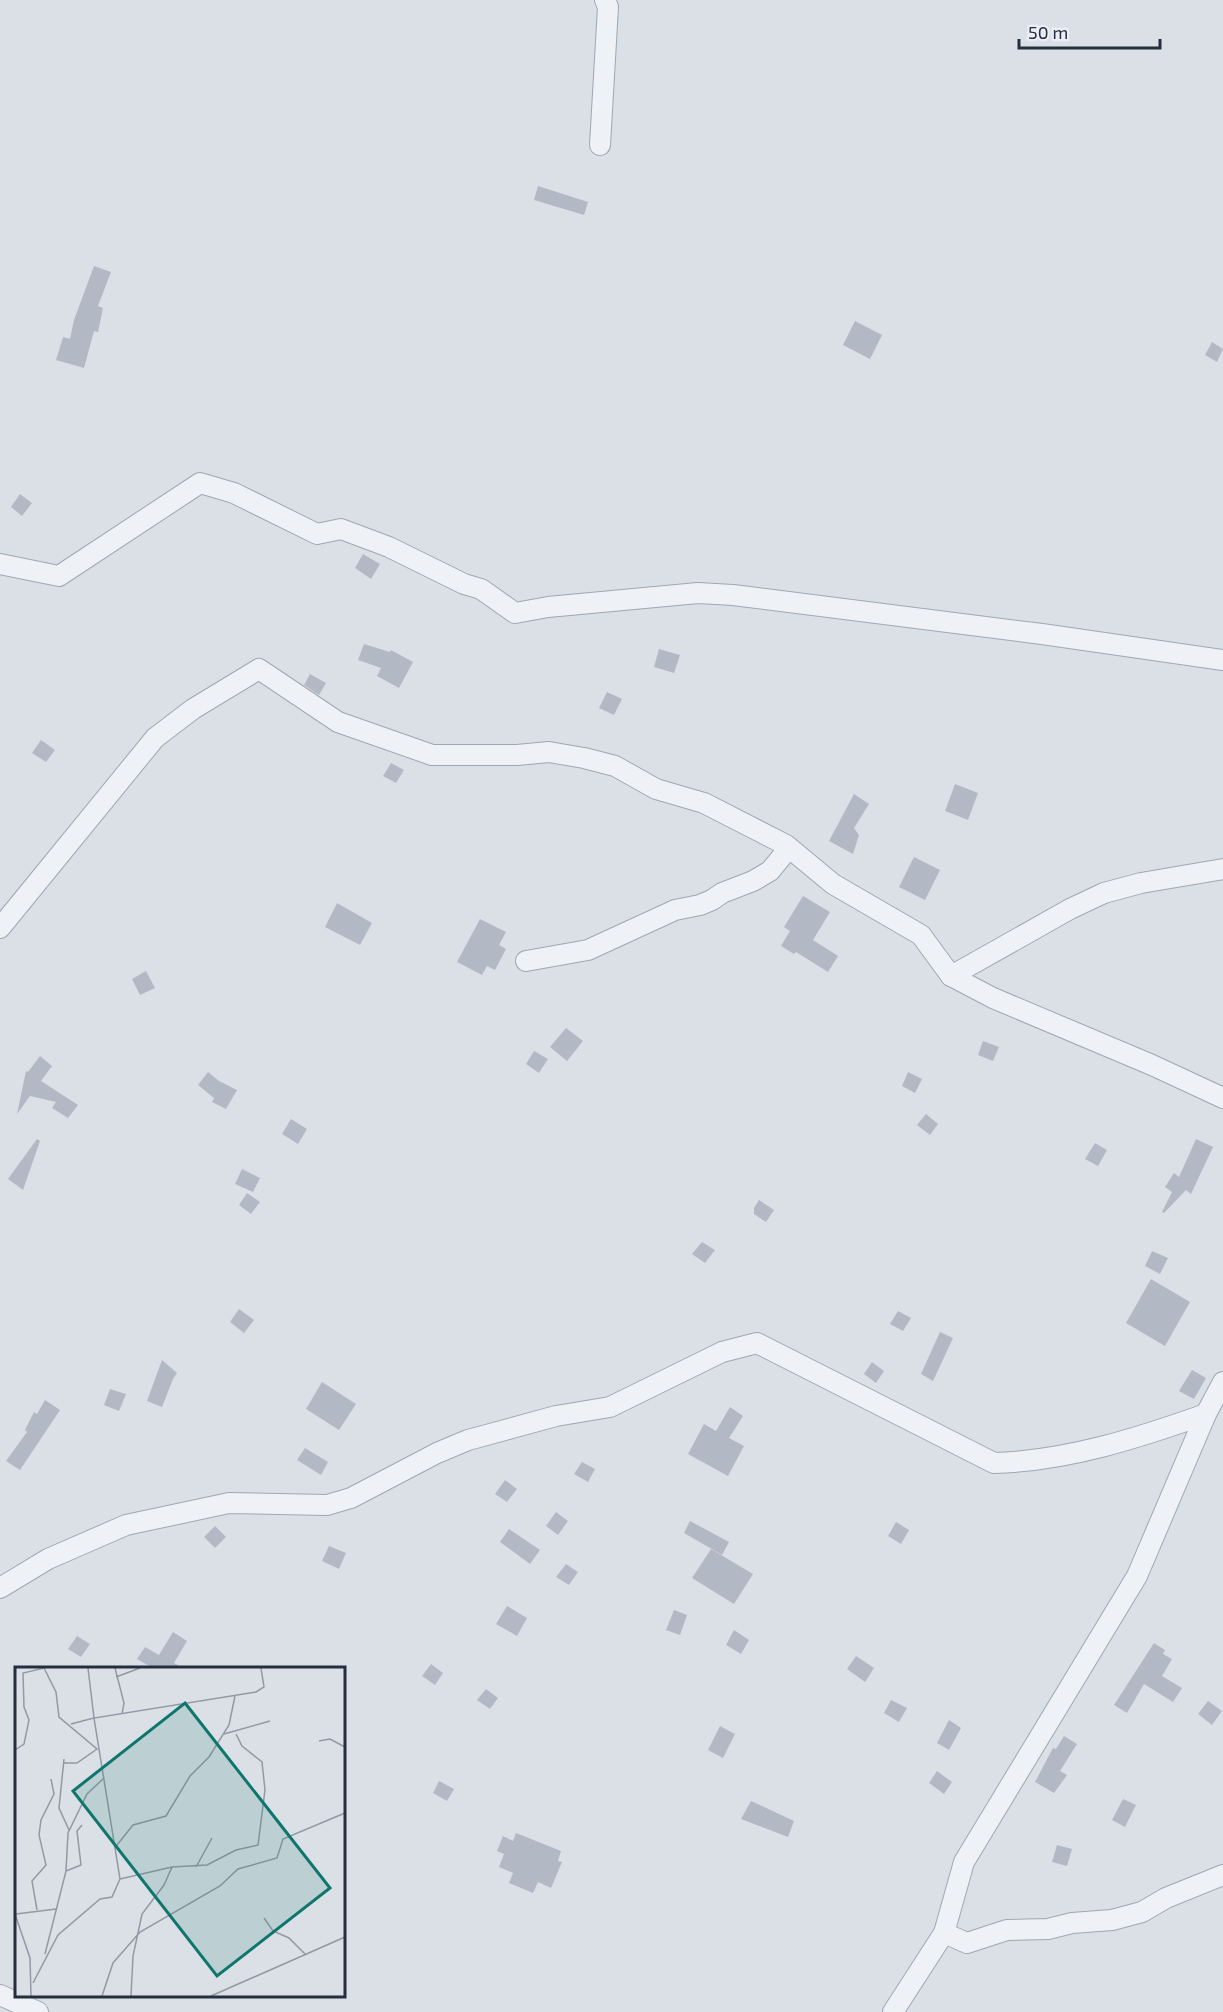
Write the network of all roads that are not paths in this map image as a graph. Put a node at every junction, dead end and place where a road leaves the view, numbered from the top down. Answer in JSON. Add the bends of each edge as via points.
{"nodes":[{"id":1,"x":605,"y":0,"type":"edge"},
{"id":2,"x":600,"y":145,"type":"dead end"},
{"id":3,"x":0,"y":564,"type":"edge"},
{"id":4,"x":1223,"y":660,"type":"edge"},
{"id":5,"x":789,"y":848,"type":"junction"},
{"id":6,"x":1223,"y":869,"type":"edge"},
{"id":7,"x":0,"y":928,"type":"edge"},
{"id":8,"x":526,"y":961,"type":"dead end"},
{"id":9,"x":951,"y":976,"type":"junction"},
{"id":10,"x":1223,"y":1098,"type":"edge"},
{"id":11,"x":1223,"y":1382,"type":"edge"},
{"id":12,"x":1206,"y":1414,"type":"junction"},
{"id":13,"x":0,"y":1588,"type":"edge"},
{"id":14,"x":1223,"y":1875,"type":"edge"},
{"id":15,"x":944,"y":1933,"type":"junction"},
{"id":16,"x":0,"y":1995,"type":"edge"},
{"id":17,"x":38,"y":2012,"type":"edge"},
{"id":18,"x":893,"y":2012,"type":"edge"}],
"edges":[{"from":1,"to":2,"type":"street","via":[[608,8]]},
{"from":3,"to":4,"type":"street","via":[[59,576],[200,483],[234,493],[317,534],[341,529],[389,547],[481,589],[515,614],[548,606],[698,593],[733,595]]},
{"from":5,"to":7,"type":"street","via":[[704,803],[656,789],[615,766],[549,752],[432,755],[338,722],[259,669],[193,709],[155,738]]},
{"from":5,"to":8,"type":"street","via":[[770,871],[712,900],[675,910],[588,950]]},
{"from":5,"to":9,"type":"street","via":[[833,884],[921,936]]},
{"from":6,"to":9,"type":"street","via":[[1104,893]]},
{"from":9,"to":10,"type":"street"},
{"from":11,"to":12,"type":"street"},
{"from":12,"to":13,"type":"street","via":[[1136,1438],[1029,1462],[994,1463],[757,1343],[722,1352],[610,1407],[556,1416],[468,1440],[351,1498],[327,1505],[230,1503],[126,1525],[48,1559]]},
{"from":12,"to":15,"type":"street","via":[[1137,1576],[964,1862]]},
{"from":14,"to":15,"type":"street","via":[[1142,1912],[1112,1920],[1006,1930],[967,1943]]},
{"from":15,"to":18,"type":"street"},
{"from":16,"to":17,"type":"street"}]}
